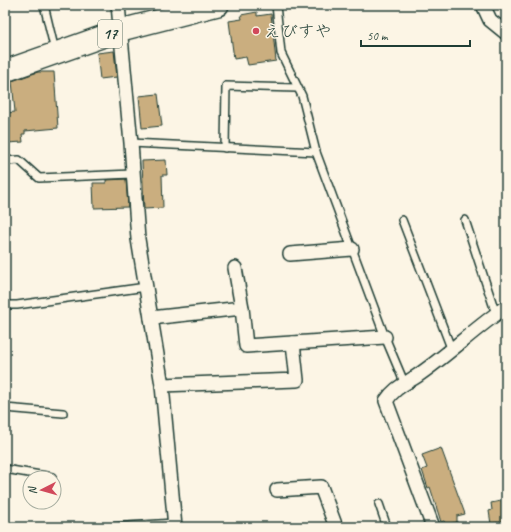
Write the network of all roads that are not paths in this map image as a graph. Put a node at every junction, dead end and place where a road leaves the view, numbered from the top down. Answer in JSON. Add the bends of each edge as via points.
{"nodes":[{"id":1,"x":44,"y":5,"type":"edge"},
{"id":2,"x":118,"y":5,"type":"edge"},
{"id":3,"x":218,"y":5,"type":"edge"},
{"id":4,"x":276,"y":5,"type":"edge"},
{"id":5,"x":483,"y":5,"type":"edge"},
{"id":6,"x":121,"y":30,"type":"junction"},
{"id":7,"x":506,"y":32,"type":"edge"},
{"id":8,"x":56,"y":53,"type":"junction"},
{"id":9,"x":5,"y":71,"type":"edge"},
{"id":10,"x":297,"y":88,"type":"junction"},
{"id":11,"x":131,"y":143,"type":"junction"},
{"id":12,"x":225,"y":148,"type":"junction"},
{"id":13,"x":316,"y":152,"type":"junction"},
{"id":14,"x":5,"y":161,"type":"edge"},
{"id":15,"x":132,"y":174,"type":"junction"},
{"id":16,"x":402,"y":220,"type":"dead end"},
{"id":17,"x":465,"y":220,"type":"dead end"},
{"id":18,"x":352,"y":249,"type":"junction"},
{"id":19,"x":290,"y":254,"type":"dead end"},
{"id":20,"x":235,"y":268,"type":"dead end"},
{"id":21,"x":146,"y":287,"type":"junction"},
{"id":22,"x":5,"y":305,"type":"edge"},
{"id":23,"x":242,"y":308,"type":"junction"},
{"id":24,"x":501,"y":310,"type":"edge"},
{"id":25,"x":151,"y":318,"type":"junction"},
{"id":26,"x":385,"y":337,"type":"junction"},
{"id":27,"x":293,"y":343,"type":"junction"},
{"id":28,"x":451,"y":348,"type":"junction"},
{"id":29,"x":404,"y":382,"type":"junction"},
{"id":30,"x":162,"y":385,"type":"junction"},
{"id":31,"x":5,"y":408,"type":"edge"},
{"id":32,"x":63,"y":413,"type":"dead end"},
{"id":33,"x":5,"y":469,"type":"edge"},
{"id":34,"x":22,"y":472,"type":"edge"},
{"id":35,"x":277,"y":490,"type":"dead end"},
{"id":36,"x":379,"y":504,"type":"dead end"},
{"id":37,"x":174,"y":525,"type":"edge"},
{"id":38,"x":112,"y":527,"type":"edge"},
{"id":39,"x":336,"y":527,"type":"edge"},
{"id":40,"x":386,"y":527,"type":"edge"},
{"id":41,"x":433,"y":527,"type":"edge"}],
"edges":[{"from":1,"to":8,"type":"lane"},
{"from":2,"to":6,"type":"street"},
{"from":3,"to":6,"type":"main road","number":"17"},
{"from":4,"to":10,"type":"lane","via":[[281,53]]},
{"from":5,"to":7,"type":"street","via":[[490,20]]},
{"from":6,"to":8,"type":"main road","number":"17"},
{"from":6,"to":11,"type":"street"},
{"from":8,"to":9,"type":"main road","number":"17"},
{"from":10,"to":12,"type":"lane","via":[[226,86]]},
{"from":10,"to":13,"type":"lane","via":[[302,96]]},
{"from":11,"to":12,"type":"lane"},
{"from":11,"to":15,"type":"street"},
{"from":12,"to":13,"type":"lane"},
{"from":13,"to":18,"type":"lane"},
{"from":14,"to":15,"type":"lane","via":[[19,160],[38,178]]},
{"from":15,"to":21,"type":"street","via":[[138,239]]},
{"from":16,"to":28,"type":"lane"},
{"from":17,"to":24,"type":"lane"},
{"from":18,"to":19,"type":"street"},
{"from":18,"to":26,"type":"lane"},
{"from":20,"to":23,"type":"street"},
{"from":21,"to":22,"type":"lane"},
{"from":21,"to":25,"type":"street"},
{"from":23,"to":25,"type":"street"},
{"from":23,"to":27,"type":"street","via":[[246,346]]},
{"from":24,"to":28,"type":"street"},
{"from":25,"to":30,"type":"street"},
{"from":26,"to":27,"type":"street"},
{"from":26,"to":29,"type":"lane"},
{"from":27,"to":30,"type":"street","via":[[297,380]]},
{"from":28,"to":29,"type":"street","via":[[416,376]]},
{"from":29,"to":41,"type":"street","via":[[386,401]]},
{"from":30,"to":37,"type":"street"},
{"from":31,"to":32,"type":"lane"},
{"from":33,"to":34,"type":"lane"},
{"from":35,"to":39,"type":"street","via":[[321,487]]},
{"from":36,"to":40,"type":"lane"},
{"from":37,"to":38,"type":"lane"}]}
